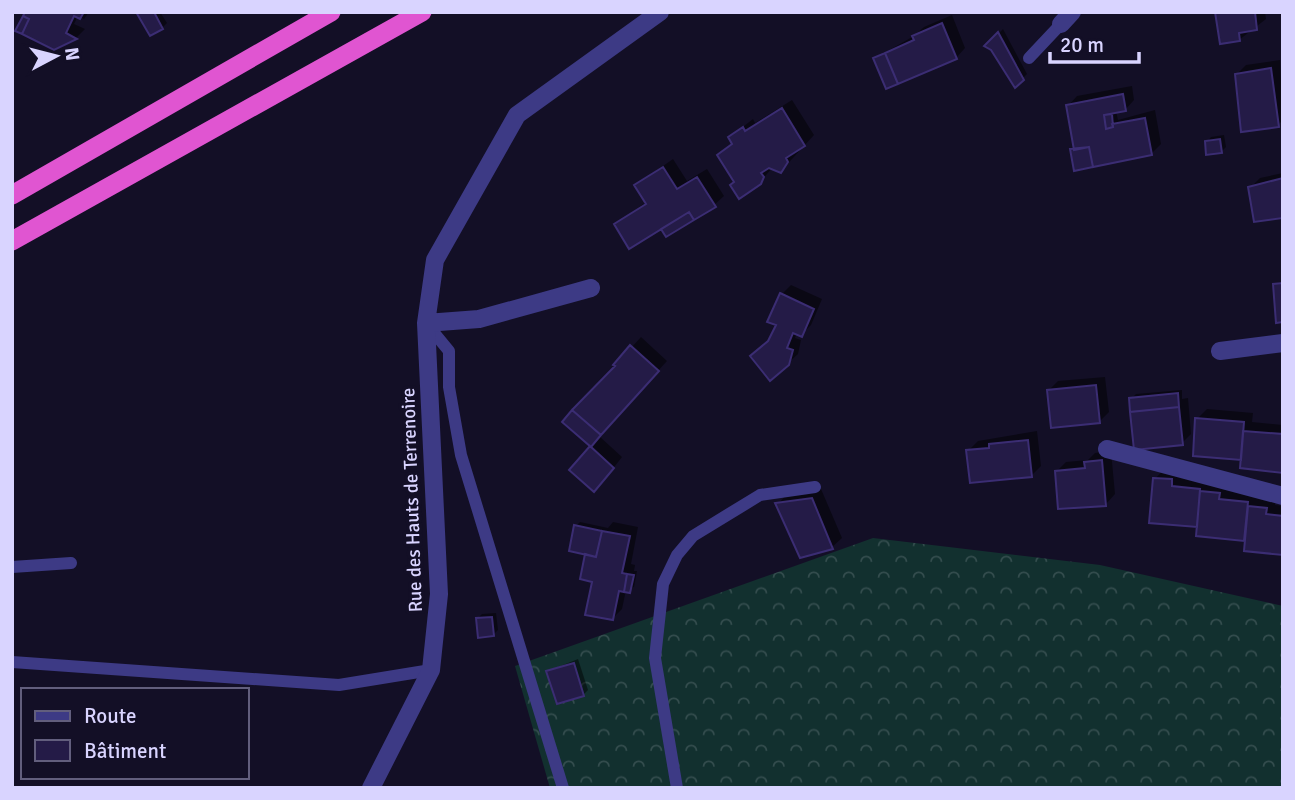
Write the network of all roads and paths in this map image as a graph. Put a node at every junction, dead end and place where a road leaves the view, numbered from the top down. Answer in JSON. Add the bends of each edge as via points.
{"nodes":[{"id":1,"x":331,"y":12,"type":"edge"},
{"id":2,"x":422,"y":12,"type":"edge"},
{"id":3,"x":660,"y":12,"type":"edge"},
{"id":4,"x":1067,"y":18,"type":"edge"},
{"id":5,"x":1030,"y":58,"type":"dead end"},
{"id":6,"x":12,"y":195,"type":"edge"},
{"id":7,"x":12,"y":241,"type":"edge"},
{"id":8,"x":591,"y":288,"type":"dead end"},
{"id":9,"x":426,"y":323,"type":"junction"},
{"id":10,"x":1283,"y":344,"type":"edge"},
{"id":11,"x":1220,"y":351,"type":"dead end"},
{"id":12,"x":1107,"y":449,"type":"dead end"},
{"id":13,"x":815,"y":487,"type":"dead end"},
{"id":14,"x":1283,"y":496,"type":"edge"},
{"id":15,"x":71,"y":563,"type":"dead end"},
{"id":16,"x":12,"y":567,"type":"edge"},
{"id":17,"x":12,"y":662,"type":"edge"},
{"id":18,"x":431,"y":670,"type":"junction"},
{"id":19,"x":371,"y":788,"type":"edge"},
{"id":20,"x":563,"y":788,"type":"edge"},
{"id":21,"x":677,"y":788,"type":"edge"}],
"edges":[{"from":1,"to":6,"type":"highway"},
{"from":2,"to":7,"type":"highway"},
{"from":3,"to":9,"type":"street","name":"Rue des Hauts de Terrenoire","via":[[517,115],[435,260]]},
{"from":4,"to":5,"type":"lane"},
{"from":8,"to":9,"type":"street","via":[[479,319]]},
{"from":9,"to":18,"type":"street","name":"Rue des Hauts de Terrenoire","via":[[439,594]]},
{"from":9,"to":20,"type":"lane","via":[[449,351],[449,387],[461,455]]},
{"from":10,"to":11,"type":"street"},
{"from":12,"to":14,"type":"street"},
{"from":13,"to":21,"type":"lane","via":[[760,495],[693,536],[677,555],[657,626],[655,658]]},
{"from":15,"to":16,"type":"lane"},
{"from":17,"to":18,"type":"lane","via":[[340,685]]},
{"from":18,"to":19,"type":"street","name":"Rue des Hauts de Terrenoire"}]}
